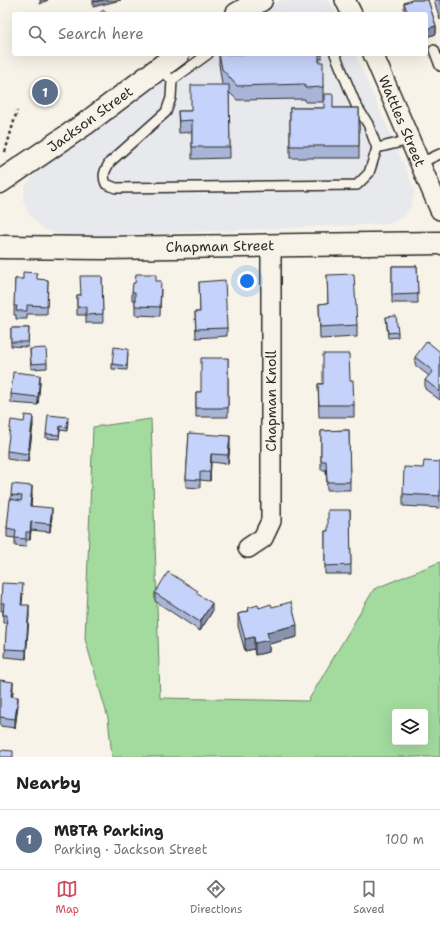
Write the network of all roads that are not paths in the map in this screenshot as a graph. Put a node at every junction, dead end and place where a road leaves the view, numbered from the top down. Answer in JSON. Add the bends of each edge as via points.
{"nodes":[{"id":1,"x":261,"y":0,"type":"edge"},
{"id":2,"x":240,"y":12,"type":"edge"},
{"id":3,"x":434,"y":50,"type":"dead end"},
{"id":4,"x":177,"y":56,"type":"edge"},
{"id":5,"x":204,"y":56,"type":"edge"},
{"id":6,"x":336,"y":56,"type":"edge"},
{"id":7,"x":374,"y":56,"type":"edge"},
{"id":8,"x":440,"y":66,"type":"edge"},
{"id":9,"x":166,"y":74,"type":"junction"},
{"id":10,"x":410,"y":140,"type":"junction"},
{"id":11,"x":376,"y":148,"type":"junction"},
{"id":12,"x":440,"y":154,"type":"edge"},
{"id":13,"x":420,"y":163,"type":"junction"},
{"id":14,"x":0,"y":182,"type":"edge"},
{"id":15,"x":440,"y":210,"type":"edge"},
{"id":16,"x":440,"y":243,"type":"edge"},
{"id":17,"x":271,"y":245,"type":"junction"},
{"id":18,"x":0,"y":247,"type":"edge"},
{"id":19,"x":248,"y":548,"type":"dead end"}],
"edges":[{"from":1,"to":2,"type":"main road"},
{"from":3,"to":8,"type":"lane"},
{"from":4,"to":9,"type":"main road","name":"Jackson Street"},
{"from":5,"to":9,"type":"lane"},
{"from":6,"to":11,"type":"lane","via":[[356,104],[368,124]]},
{"from":7,"to":10,"type":"street","name":"Wattles Street"},
{"from":9,"to":11,"type":"lane","via":[[171,98],[166,112],[110,162],[103,176],[106,184],[127,189],[357,185],[370,173]]},
{"from":9,"to":14,"type":"main road","name":"Jackson Street","via":[[85,124]]},
{"from":10,"to":11,"type":"lane"},
{"from":10,"to":13,"type":"street","name":"Wattles Street"},
{"from":12,"to":13,"type":"lane"},
{"from":13,"to":15,"type":"street","name":"Wattles Street"},
{"from":16,"to":17,"type":"main road","name":"Chapman Street"},
{"from":17,"to":18,"type":"main road","name":"Chapman Street"},
{"from":17,"to":19,"type":"street","name":"Chapman Knoll","via":[[271,521],[263,538]]}]}
